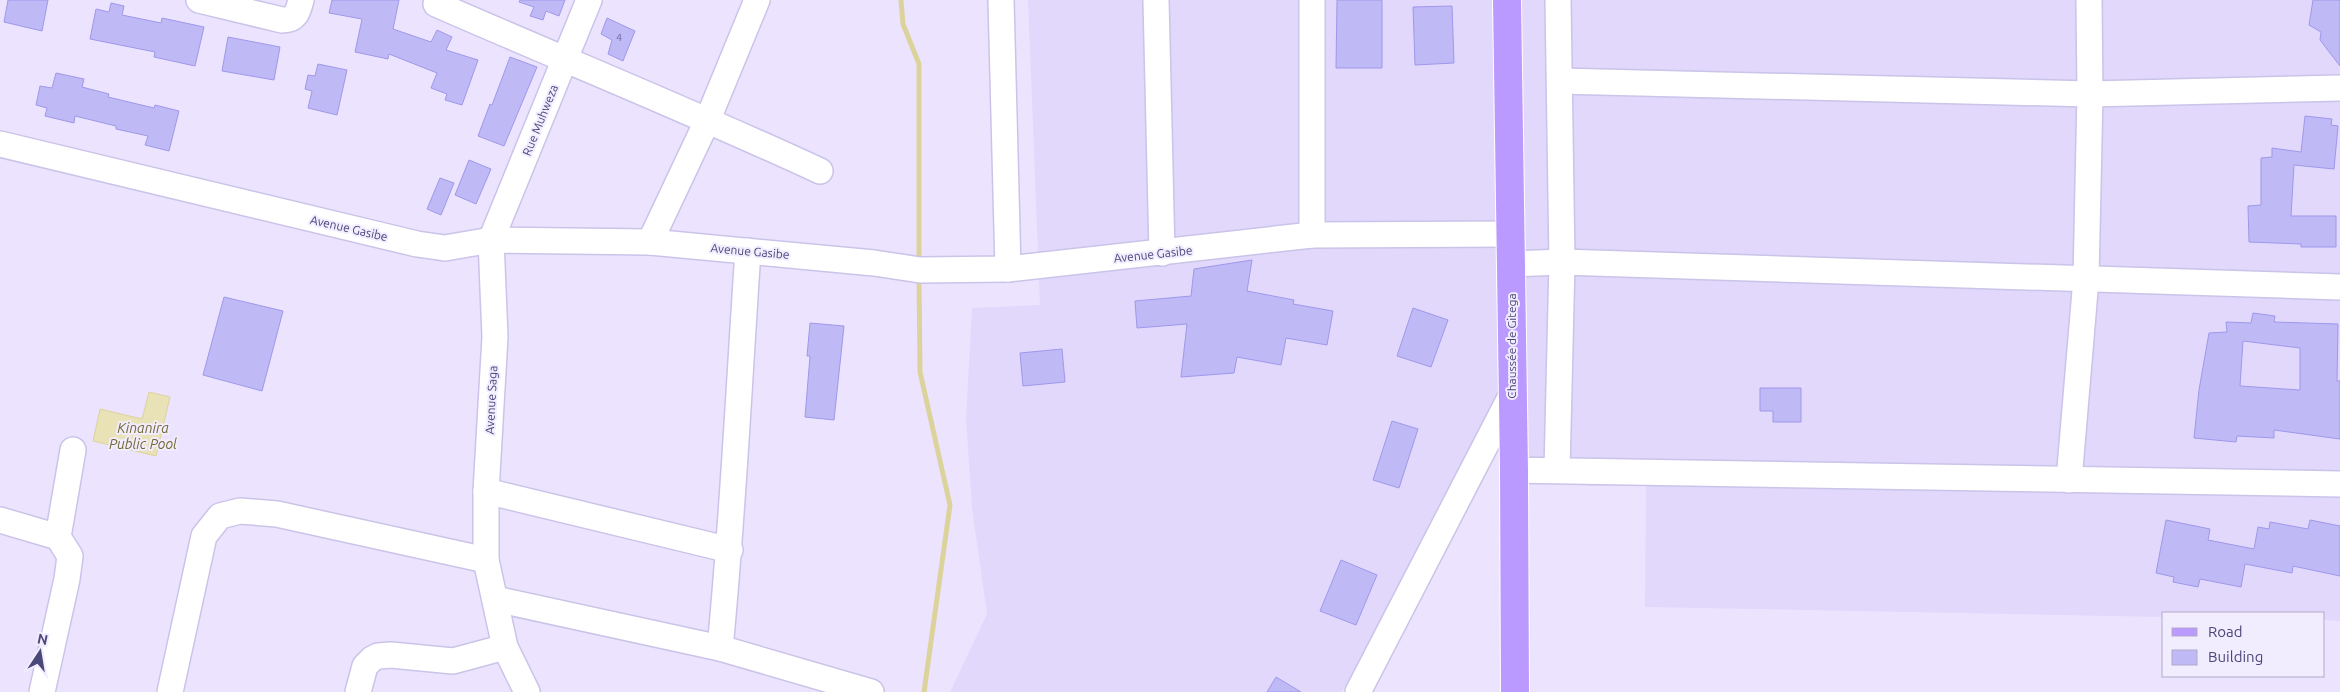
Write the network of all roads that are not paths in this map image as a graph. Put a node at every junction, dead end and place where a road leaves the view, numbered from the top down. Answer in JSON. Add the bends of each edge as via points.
{"nodes":[{"id":1,"x":199,"y":0,"type":"edge"},
{"id":2,"x":301,"y":0,"type":"edge"},
{"id":3,"x":589,"y":0,"type":"edge"},
{"id":4,"x":757,"y":0,"type":"edge"},
{"id":5,"x":1001,"y":0,"type":"edge"},
{"id":6,"x":1156,"y":0,"type":"edge"},
{"id":7,"x":1312,"y":0,"type":"edge"},
{"id":8,"x":1506,"y":0,"type":"edge"},
{"id":9,"x":1558,"y":0,"type":"edge"},
{"id":10,"x":2088,"y":0,"type":"edge"},
{"id":11,"x":436,"y":4,"type":"dead end"},
{"id":12,"x":564,"y":61,"type":"junction"},
{"id":13,"x":1560,"y":81,"type":"junction"},
{"id":14,"x":2340,"y":88,"type":"edge"},
{"id":15,"x":2090,"y":94,"type":"junction"},
{"id":16,"x":708,"y":119,"type":"junction"},
{"id":17,"x":0,"y":144,"type":"edge"},
{"id":18,"x":820,"y":171,"type":"dead end"},
{"id":19,"x":1511,"y":234,"type":"junction"},
{"id":20,"x":1312,"y":235,"type":"junction"},
{"id":21,"x":491,"y":240,"type":"junction"},
{"id":22,"x":650,"y":242,"type":"junction"},
{"id":23,"x":748,"y":251,"type":"junction"},
{"id":24,"x":1162,"y":253,"type":"junction"},
{"id":25,"x":1562,"y":262,"type":"junction"},
{"id":26,"x":1511,"y":264,"type":"junction"},
{"id":27,"x":1008,"y":269,"type":"junction"},
{"id":28,"x":2086,"y":279,"type":"junction"},
{"id":29,"x":2340,"y":287,"type":"edge"},
{"id":30,"x":1511,"y":396,"type":"junction"},
{"id":31,"x":73,"y":450,"type":"dead end"},
{"id":32,"x":1514,"y":470,"type":"junction"},
{"id":33,"x":1557,"y":470,"type":"junction"},
{"id":34,"x":2069,"y":480,"type":"junction"},
{"id":35,"x":2340,"y":484,"type":"edge"},
{"id":36,"x":486,"y":491,"type":"junction"},
{"id":37,"x":0,"y":520,"type":"edge"},
{"id":38,"x":58,"y":537,"type":"junction"},
{"id":39,"x":730,"y":550,"type":"junction"},
{"id":40,"x":486,"y":560,"type":"junction"},
{"id":41,"x":495,"y":599,"type":"junction"},
{"id":42,"x":505,"y":647,"type":"junction"},
{"id":43,"x":720,"y":648,"type":"junction"},
{"id":44,"x":42,"y":692,"type":"edge"},
{"id":45,"x":170,"y":692,"type":"edge"},
{"id":46,"x":358,"y":692,"type":"edge"},
{"id":47,"x":527,"y":692,"type":"edge"},
{"id":48,"x":871,"y":692,"type":"edge"},
{"id":49,"x":1358,"y":692,"type":"edge"},
{"id":50,"x":1515,"y":692,"type":"edge"}],
"edges":[{"from":1,"to":2,"type":"street","via":[[282,20],[295,16]]},
{"from":3,"to":12,"type":"street","name":"Rue Muhweza"},
{"from":4,"to":16,"type":"street"},
{"from":5,"to":27,"type":"street"},
{"from":6,"to":24,"type":"street"},
{"from":7,"to":20,"type":"street"},
{"from":8,"to":19,"type":"main road","name":"Chaussée de Gitega"},
{"from":9,"to":13,"type":"street"},
{"from":10,"to":15,"type":"street"},
{"from":11,"to":12,"type":"street"},
{"from":12,"to":16,"type":"street"},
{"from":12,"to":21,"type":"street","name":"Rue Muhweza"},
{"from":13,"to":15,"type":"street"},
{"from":13,"to":25,"type":"street"},
{"from":14,"to":15,"type":"street"},
{"from":15,"to":28,"type":"street"},
{"from":16,"to":18,"type":"street"},
{"from":16,"to":22,"type":"street"},
{"from":17,"to":21,"type":"street","name":"Avenue Gasibe","via":[[417,244],[445,248]]},
{"from":19,"to":20,"type":"street","name":"Avenue Gasibe"},
{"from":19,"to":26,"type":"main road","name":"Chaussée de Gitega"},
{"from":20,"to":24,"type":"street","name":"Avenue Gasibe"},
{"from":21,"to":22,"type":"street","name":"Avenue Gasibe"},
{"from":21,"to":36,"type":"street","name":"Avenue Saga","via":[[495,337]]},
{"from":22,"to":23,"type":"street","name":"Avenue Gasibe"},
{"from":23,"to":27,"type":"street","name":"Avenue Gasibe","via":[[920,270]]},
{"from":23,"to":39,"type":"street"},
{"from":24,"to":27,"type":"street","name":"Avenue Gasibe"},
{"from":25,"to":26,"type":"street"},
{"from":25,"to":28,"type":"street"},
{"from":25,"to":33,"type":"street"},
{"from":26,"to":30,"type":"main road","name":"Chaussée de Gitega"},
{"from":28,"to":29,"type":"street"},
{"from":28,"to":34,"type":"street"},
{"from":30,"to":32,"type":"main road","name":"Chaussée de Gitega"},
{"from":30,"to":49,"type":"street"},
{"from":31,"to":38,"type":"street"},
{"from":32,"to":33,"type":"street"},
{"from":32,"to":50,"type":"main road","name":"Chaussée de Gitega"},
{"from":33,"to":34,"type":"street"},
{"from":34,"to":35,"type":"street"},
{"from":36,"to":39,"type":"street"},
{"from":36,"to":40,"type":"street","name":"Avenue Saga"},
{"from":37,"to":38,"type":"street"},
{"from":38,"to":44,"type":"street","via":[[70,556]]},
{"from":39,"to":43,"type":"street"},
{"from":40,"to":41,"type":"street","name":"Avenue Saga"},
{"from":40,"to":45,"type":"street","via":[[277,514],[240,511],[220,516],[204,536]]},
{"from":41,"to":42,"type":"street","name":"Avenue Saga"},
{"from":41,"to":43,"type":"street"},
{"from":42,"to":46,"type":"street","via":[[453,661],[378,656],[365,666]]},
{"from":42,"to":47,"type":"street","name":"Avenue Saga"},
{"from":43,"to":48,"type":"street"}]}
